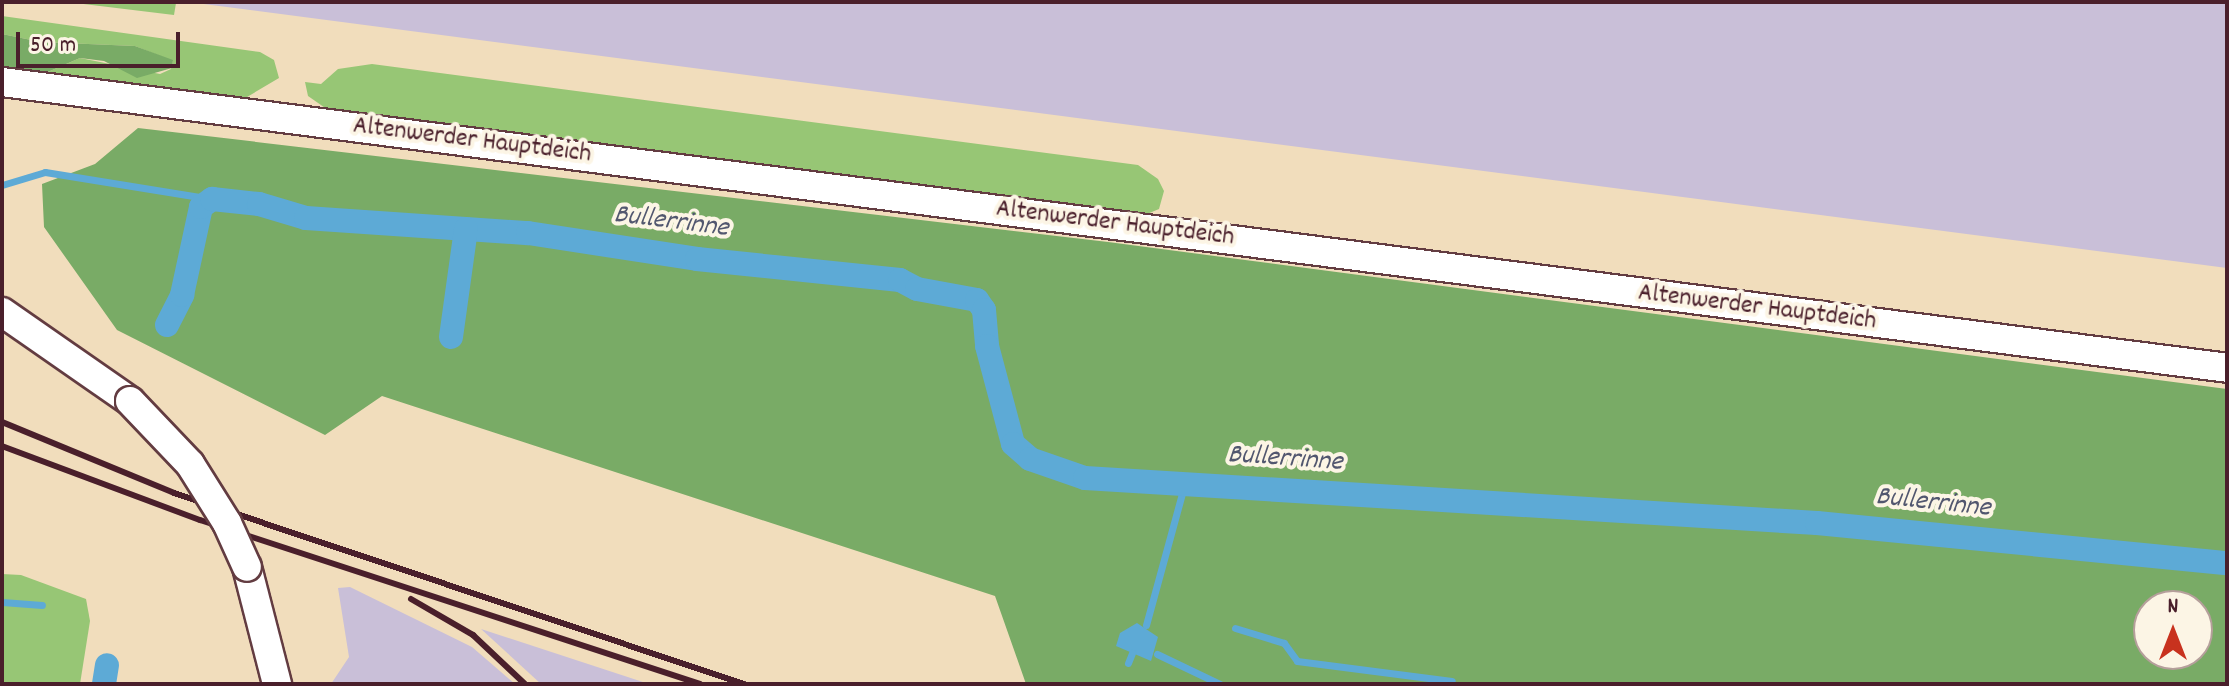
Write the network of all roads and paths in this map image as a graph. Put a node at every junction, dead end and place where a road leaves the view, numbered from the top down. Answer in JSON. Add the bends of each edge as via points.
{"nodes":[{"id":1,"x":2,"y":82,"type":"edge"},
{"id":2,"x":2,"y":312,"type":"edge"},
{"id":3,"x":2227,"y":368,"type":"edge"},
{"id":4,"x":277,"y":684,"type":"edge"}],
"edges":[{"from":1,"to":3,"type":"street","name":"Altenwerder Hauptdeich"},
{"from":2,"to":4,"type":"street","bridge":true,"via":[[130,401],[190,464],[247,567]]}]}
